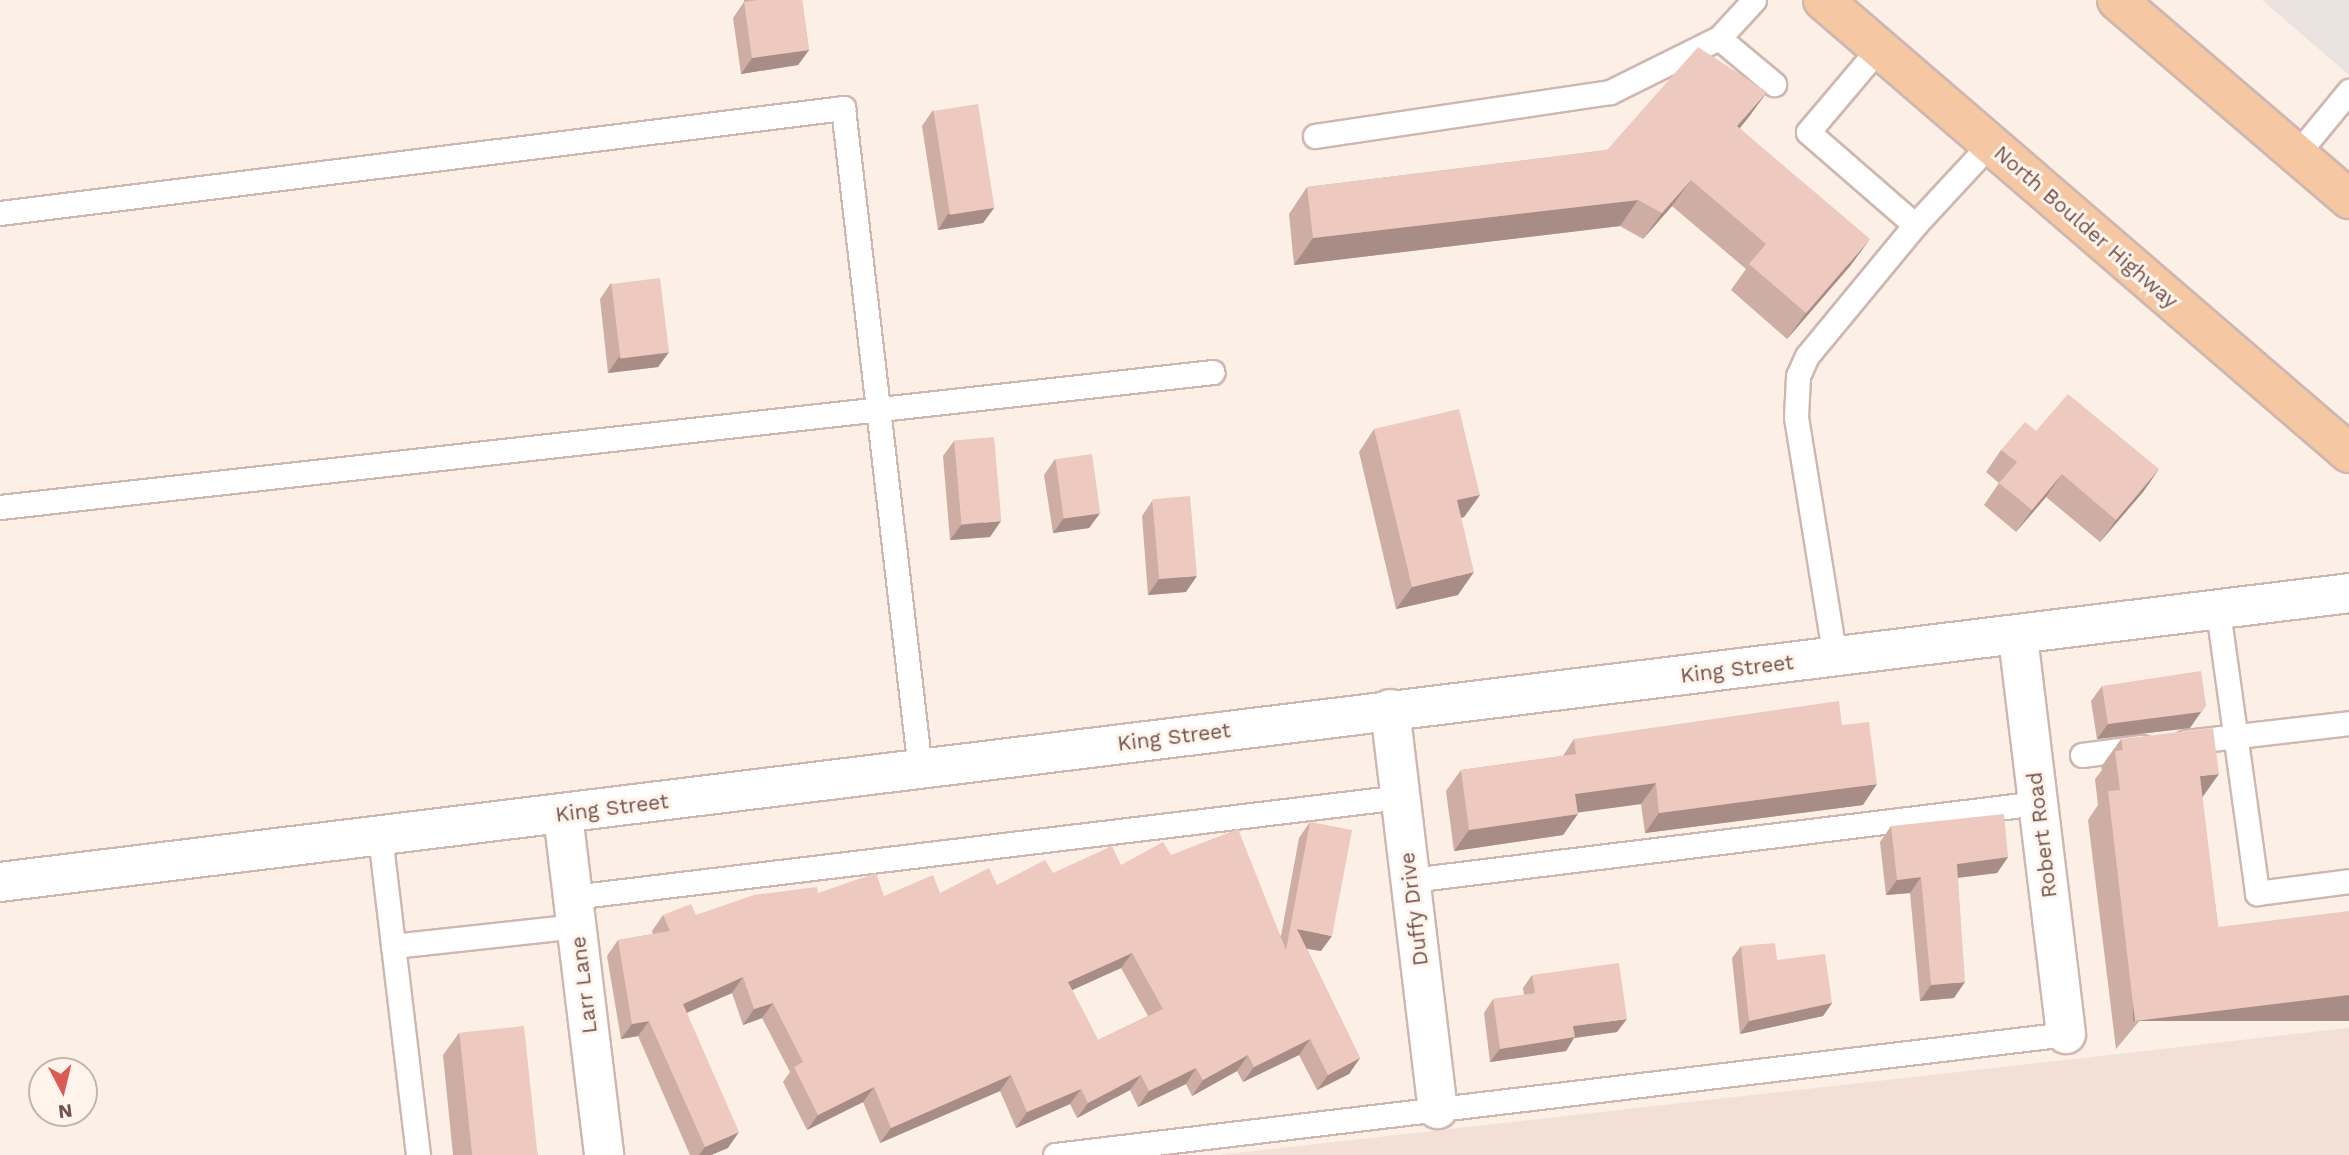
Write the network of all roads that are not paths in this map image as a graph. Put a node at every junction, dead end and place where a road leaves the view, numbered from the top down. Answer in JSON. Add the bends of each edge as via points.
{"nodes":[{"id":1,"x":1754,"y":0,"type":"edge"},
{"id":2,"x":1823,"y":0,"type":"edge"},
{"id":3,"x":2117,"y":0,"type":"edge"},
{"id":4,"x":1719,"y":38,"type":"junction"},
{"id":5,"x":1879,"y":48,"type":"junction"},
{"id":6,"x":1774,"y":84,"type":"dead end"},
{"id":7,"x":2349,"y":91,"type":"edge"},
{"id":8,"x":1315,"y":136,"type":"dead end"},
{"id":9,"x":1990,"y":145,"type":"junction"},
{"id":10,"x":2297,"y":154,"type":"junction"},
{"id":11,"x":2349,"y":198,"type":"edge"},
{"id":12,"x":0,"y":213,"type":"edge"},
{"id":13,"x":1915,"y":225,"type":"junction"},
{"id":14,"x":1213,"y":372,"type":"dead end"},
{"id":15,"x":877,"y":405,"type":"junction"},
{"id":16,"x":2349,"y":453,"type":"edge"},
{"id":17,"x":0,"y":507,"type":"edge"},
{"id":18,"x":2349,"y":593,"type":"edge"},
{"id":19,"x":2218,"y":611,"type":"junction"},
{"id":20,"x":2018,"y":637,"type":"junction"},
{"id":21,"x":1835,"y":658,"type":"junction"},
{"id":22,"x":1390,"y":709,"type":"junction"},
{"id":23,"x":2349,"y":723,"type":"edge"},
{"id":24,"x":2235,"y":735,"type":"junction"},
{"id":25,"x":2082,"y":755,"type":"dead end"},
{"id":26,"x":920,"y":769,"type":"junction"},
{"id":27,"x":1400,"y":797,"type":"junction"},
{"id":28,"x":2038,"y":803,"type":"junction"},
{"id":29,"x":563,"y":815,"type":"junction"},
{"id":30,"x":380,"y":836,"type":"junction"},
{"id":31,"x":1410,"y":880,"type":"junction"},
{"id":32,"x":2349,"y":881,"type":"edge"},
{"id":33,"x":0,"y":882,"type":"edge"},
{"id":34,"x":575,"y":912,"type":"junction"},
{"id":35,"x":393,"y":946,"type":"junction"},
{"id":36,"x":2066,"y":1034,"type":"joint"},
{"id":37,"x":1438,"y":1109,"type":"junction"},
{"id":38,"x":418,"y":1155,"type":"edge"},
{"id":39,"x":604,"y":1155,"type":"edge"},
{"id":40,"x":1055,"y":1155,"type":"edge"}],
"edges":[{"from":1,"to":4,"type":"lane"},
{"from":2,"to":5,"type":"main road","name":"North Boulder Highway"},
{"from":3,"to":10,"type":"main road"},
{"from":4,"to":6,"type":"lane"},
{"from":4,"to":8,"type":"lane","via":[[1611,92]]},
{"from":5,"to":9,"type":"main road","name":"North Boulder Highway"},
{"from":5,"to":13,"type":"lane","via":[[1808,132]]},
{"from":7,"to":10,"type":"lane"},
{"from":9,"to":13,"type":"lane"},
{"from":9,"to":16,"type":"main road","name":"North Boulder Highway"},
{"from":10,"to":11,"type":"main road"},
{"from":12,"to":15,"type":"lane","via":[[843,108]]},
{"from":13,"to":21,"type":"lane","via":[[1807,356],[1798,376],[1796,417]]},
{"from":14,"to":15,"type":"lane"},
{"from":15,"to":17,"type":"lane"},
{"from":15,"to":26,"type":"lane"},
{"from":18,"to":19,"type":"street","name":"King Street"},
{"from":19,"to":20,"type":"street","name":"King Street"},
{"from":19,"to":24,"type":"lane"},
{"from":20,"to":21,"type":"street","name":"King Street"},
{"from":20,"to":28,"type":"street","name":"Robert Road"},
{"from":21,"to":22,"type":"street","name":"King Street"},
{"from":22,"to":26,"type":"street","name":"King Street"},
{"from":22,"to":27,"type":"street","name":"Duffy Drive"},
{"from":23,"to":24,"type":"lane"},
{"from":24,"to":25,"type":"lane"},
{"from":24,"to":32,"type":"lane","via":[[2257,893]]},
{"from":26,"to":29,"type":"street","name":"King Street"},
{"from":27,"to":31,"type":"street","name":"Duffy Drive"},
{"from":27,"to":34,"type":"lane"},
{"from":28,"to":31,"type":"lane"},
{"from":28,"to":36,"type":"street","name":"Robert Road"},
{"from":29,"to":30,"type":"street","name":"King Street"},
{"from":29,"to":34,"type":"street","name":"Larr Lane"},
{"from":30,"to":33,"type":"street","name":"King Street"},
{"from":30,"to":35,"type":"lane"},
{"from":31,"to":37,"type":"street","name":"Duffy Drive"},
{"from":34,"to":35,"type":"lane"},
{"from":34,"to":39,"type":"street","name":"Larr Lane"},
{"from":35,"to":38,"type":"lane"},
{"from":36,"to":37,"type":"lane"},
{"from":37,"to":40,"type":"lane"}]}
